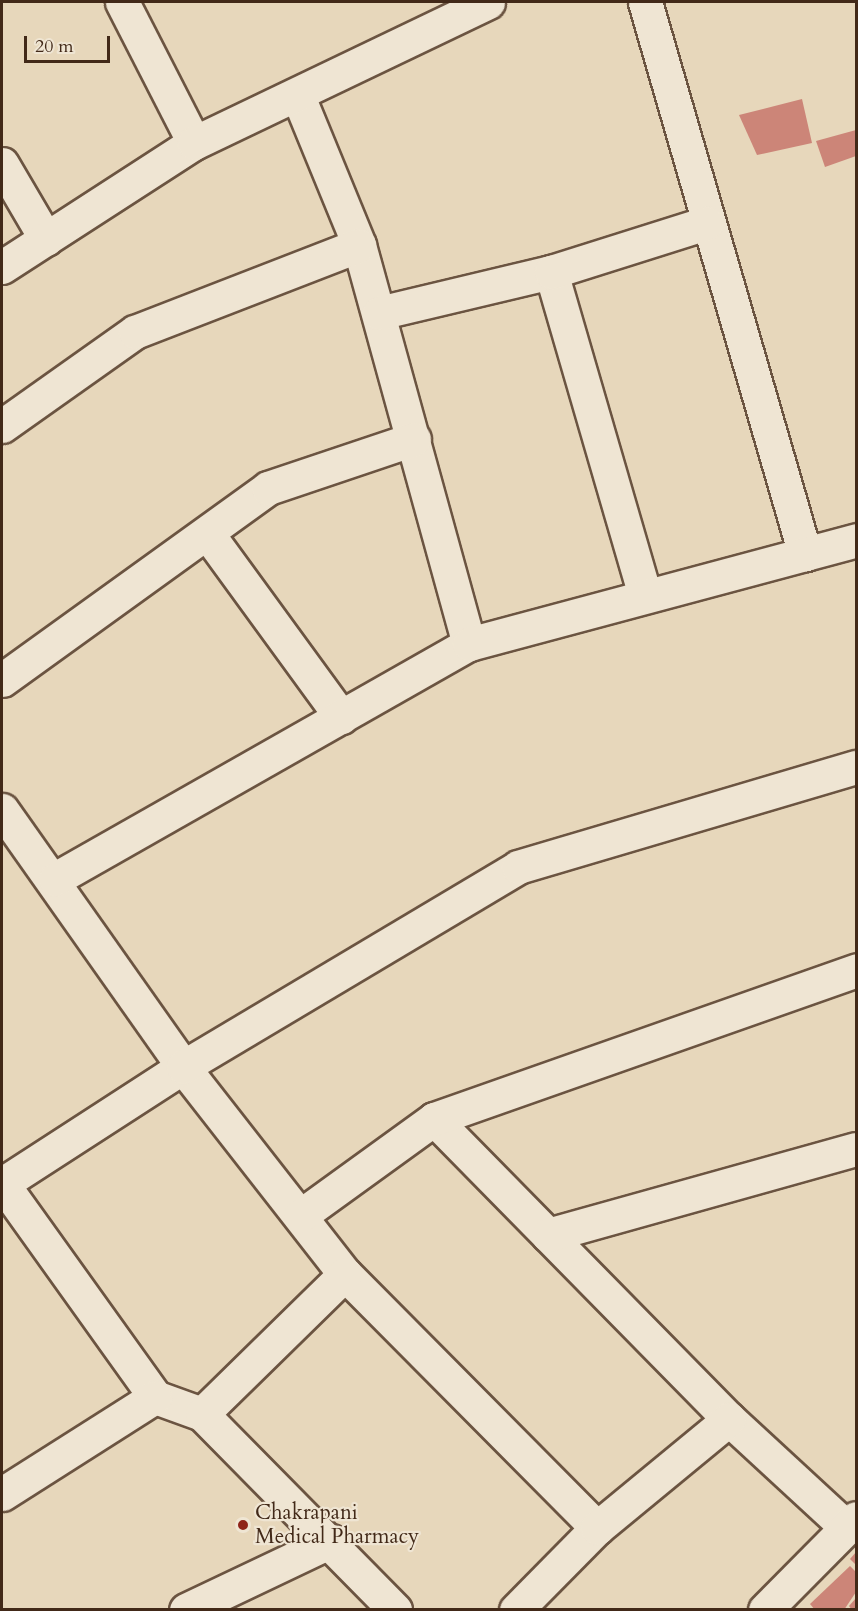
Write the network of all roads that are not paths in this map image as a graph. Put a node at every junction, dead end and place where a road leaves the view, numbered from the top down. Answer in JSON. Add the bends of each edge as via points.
{"nodes":[{"id":1,"x":122,"y":2,"type":"edge"},
{"id":2,"x":488,"y":2,"type":"edge"},
{"id":3,"x":645,"y":2,"type":"edge"},
{"id":4,"x":298,"y":96,"type":"junction"},
{"id":5,"x":194,"y":143,"type":"junction"},
{"id":6,"x":2,"y":164,"type":"edge"},
{"id":7,"x":706,"y":223,"type":"junction"},
{"id":8,"x":46,"y":239,"type":"junction"},
{"id":9,"x":359,"y":245,"type":"junction"},
{"id":10,"x":2,"y":267,"type":"edge"},
{"id":11,"x":551,"y":272,"type":"junction"},
{"id":12,"x":379,"y":313,"type":"junction"},
{"id":13,"x":2,"y":426,"type":"edge"},
{"id":14,"x":414,"y":439,"type":"junction"},
{"id":15,"x":207,"y":533,"type":"junction"},
{"id":16,"x":856,"y":540,"type":"edge"},
{"id":17,"x":805,"y":554,"type":"junction"},
{"id":18,"x":644,"y":593,"type":"junction"},
{"id":19,"x":469,"y":644,"type":"junction"},
{"id":20,"x":2,"y":680,"type":"edge"},
{"id":21,"x":341,"y":717,"type":"junction"},
{"id":22,"x":856,"y":767,"type":"edge"},
{"id":23,"x":2,"y":810,"type":"edge"},
{"id":24,"x":55,"y":879,"type":"junction"},
{"id":25,"x":856,"y":970,"type":"edge"},
{"id":26,"x":183,"y":1066,"type":"junction"},
{"id":27,"x":434,"y":1119,"type":"junction"},
{"id":28,"x":856,"y":1149,"type":"edge"},
{"id":29,"x":2,"y":1183,"type":"edge"},
{"id":30,"x":300,"y":1216,"type":"junction"},
{"id":31,"x":548,"y":1235,"type":"junction"},
{"id":32,"x":345,"y":1274,"type":"junction"},
{"id":33,"x":155,"y":1397,"type":"junction"},
{"id":34,"x":202,"y":1414,"type":"junction"},
{"id":35,"x":729,"y":1419,"type":"junction"},
{"id":36,"x":2,"y":1494,"type":"edge"},
{"id":37,"x":851,"y":1522,"type":"edge"},
{"id":38,"x":597,"y":1528,"type":"junction"},
{"id":39,"x":331,"y":1542,"type":"junction"},
{"id":40,"x":186,"y":1610,"type":"edge"},
{"id":41,"x":395,"y":1610,"type":"edge"},
{"id":42,"x":516,"y":1610,"type":"edge"},
{"id":43,"x":765,"y":1610,"type":"edge"}],
"edges":[{"from":1,"to":5,"type":"street"},
{"from":2,"to":4,"type":"street"},
{"from":3,"to":7,"type":"street"},
{"from":4,"to":5,"type":"street"},
{"from":4,"to":9,"type":"street"},
{"from":5,"to":8,"type":"street"},
{"from":6,"to":8,"type":"street"},
{"from":7,"to":11,"type":"street"},
{"from":7,"to":17,"type":"street"},
{"from":8,"to":10,"type":"street"},
{"from":9,"to":12,"type":"street"},
{"from":9,"to":13,"type":"street","via":[[135,332]]},
{"from":11,"to":12,"type":"street"},
{"from":11,"to":18,"type":"street"},
{"from":12,"to":14,"type":"street"},
{"from":14,"to":15,"type":"street","via":[[268,489]]},
{"from":14,"to":19,"type":"street"},
{"from":15,"to":20,"type":"street"},
{"from":15,"to":21,"type":"street"},
{"from":16,"to":17,"type":"street"},
{"from":17,"to":18,"type":"street"},
{"from":18,"to":19,"type":"street"},
{"from":19,"to":21,"type":"street"},
{"from":21,"to":24,"type":"street"},
{"from":22,"to":26,"type":"street","via":[[518,867]]},
{"from":23,"to":24,"type":"street"},
{"from":24,"to":26,"type":"street"},
{"from":25,"to":27,"type":"street"},
{"from":26,"to":29,"type":"street"},
{"from":26,"to":30,"type":"street"},
{"from":27,"to":30,"type":"street"},
{"from":27,"to":31,"type":"street"},
{"from":28,"to":31,"type":"street"},
{"from":29,"to":33,"type":"street"},
{"from":30,"to":32,"type":"street"},
{"from":31,"to":35,"type":"street"},
{"from":32,"to":34,"type":"street"},
{"from":32,"to":38,"type":"street"},
{"from":33,"to":34,"type":"street"},
{"from":33,"to":36,"type":"street"},
{"from":34,"to":39,"type":"street"},
{"from":35,"to":37,"type":"street"},
{"from":35,"to":38,"type":"street"},
{"from":37,"to":43,"type":"street"},
{"from":38,"to":42,"type":"street"},
{"from":39,"to":40,"type":"street"},
{"from":39,"to":41,"type":"street"}]}
